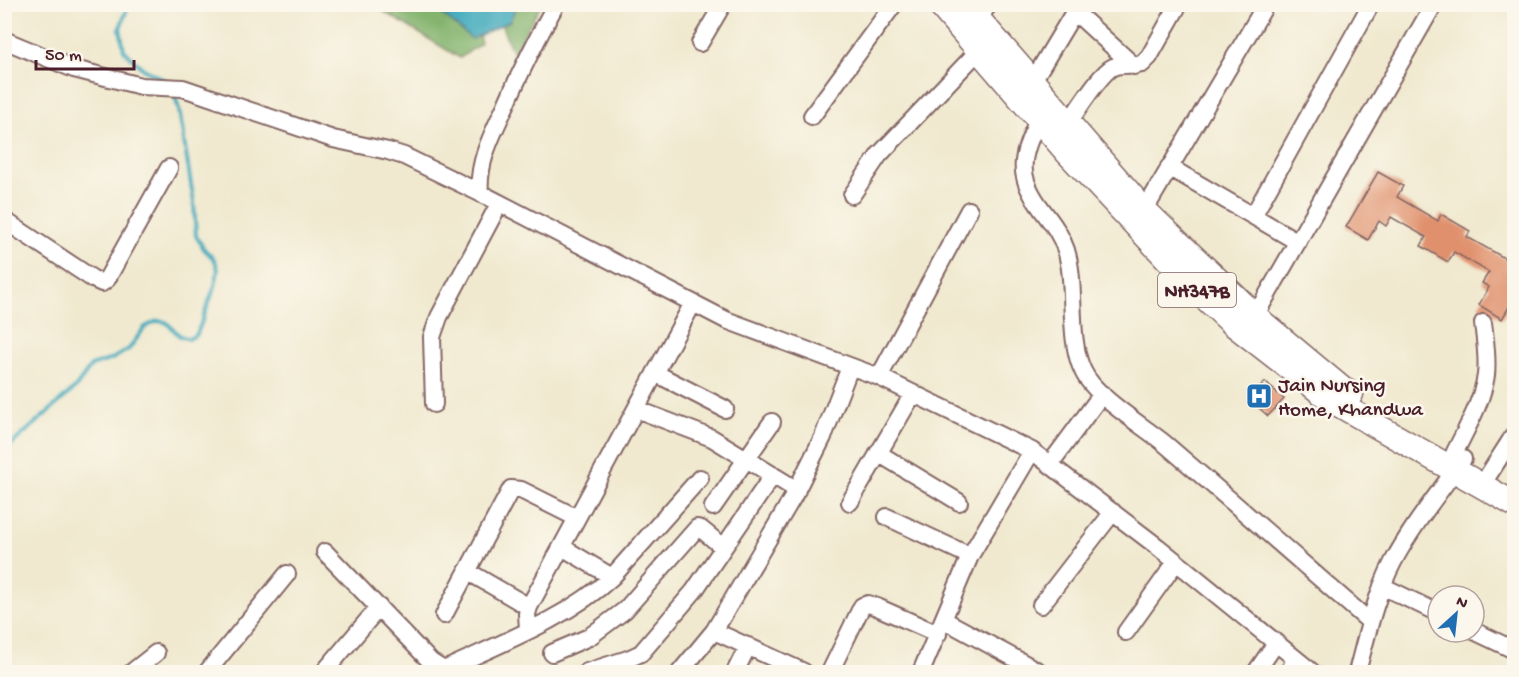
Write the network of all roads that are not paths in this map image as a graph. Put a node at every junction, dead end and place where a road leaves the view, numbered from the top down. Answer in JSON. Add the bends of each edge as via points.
{"nodes":[{"id":1,"x":556,"y":4,"type":"edge"},
{"id":2,"x":723,"y":4,"type":"edge"},
{"id":3,"x":894,"y":4,"type":"edge"},
{"id":4,"x":939,"y":4,"type":"edge"},
{"id":5,"x":1179,"y":4,"type":"edge"},
{"id":6,"x":1266,"y":4,"type":"edge"},
{"id":7,"x":1371,"y":4,"type":"edge"},
{"id":8,"x":1434,"y":4,"type":"edge"},
{"id":9,"x":1077,"y":8,"type":"edge"},
{"id":10,"x":980,"y":23,"type":"edge"},
{"id":11,"x":4,"y":40,"type":"edge"},
{"id":12,"x":700,"y":43,"type":"dead end"},
{"id":13,"x":1134,"y":66,"type":"junction"},
{"id":14,"x":1026,"y":91,"type":"junction"},
{"id":15,"x":812,"y":116,"type":"dead end"},
{"id":16,"x":1038,"y":120,"type":"junction"},
{"id":17,"x":1068,"y":123,"type":"junction"},
{"id":18,"x":1169,"y":167,"type":"junction"},
{"id":19,"x":169,"y":168,"type":"dead end"},
{"id":20,"x":480,"y":193,"type":"junction"},
{"id":21,"x":852,"y":195,"type":"dead end"},
{"id":22,"x":499,"y":204,"type":"junction"},
{"id":23,"x":969,"y":210,"type":"dead end"},
{"id":24,"x":1253,"y":216,"type":"junction"},
{"id":25,"x":1140,"y":217,"type":"junction"},
{"id":26,"x":4,"y":220,"type":"edge"},
{"id":27,"x":1298,"y":242,"type":"junction"},
{"id":28,"x":693,"y":303,"type":"junction"},
{"id":29,"x":1483,"y":323,"type":"dead end"},
{"id":30,"x":1250,"y":325,"type":"junction"},
{"id":31,"x":850,"y":367,"type":"junction"},
{"id":32,"x":655,"y":373,"type":"junction"},
{"id":33,"x":879,"y":377,"type":"junction"},
{"id":34,"x":913,"y":394,"type":"junction"},
{"id":35,"x":1102,"y":394,"type":"junction"},
{"id":36,"x":434,"y":404,"type":"dead end"},
{"id":37,"x":636,"y":408,"type":"junction"},
{"id":38,"x":725,"y":409,"type":"dead end"},
{"id":39,"x":772,"y":422,"type":"dead end"},
{"id":40,"x":1515,"y":435,"type":"edge"},
{"id":41,"x":1032,"y":451,"type":"junction"},
{"id":42,"x":878,"y":453,"type":"junction"},
{"id":43,"x":747,"y":459,"type":"junction"},
{"id":44,"x":1457,"y":461,"type":"junction"},
{"id":45,"x":1050,"y":464,"type":"junction"},
{"id":46,"x":1489,"y":474,"type":"junction"},
{"id":47,"x":773,"y":475,"type":"junction"},
{"id":48,"x":700,"y":478,"type":"dead end"},
{"id":49,"x":1515,"y":488,"type":"edge"},
{"id":50,"x":797,"y":490,"type":"junction"},
{"id":51,"x":850,"y":502,"type":"dead end"},
{"id":52,"x":959,"y":502,"type":"dead end"},
{"id":53,"x":1515,"y":504,"type":"edge"},
{"id":54,"x":713,"y":507,"type":"dead end"},
{"id":55,"x":1113,"y":512,"type":"junction"},
{"id":56,"x":887,"y":517,"type":"dead end"},
{"id":57,"x":577,"y":518,"type":"junction"},
{"id":58,"x":562,"y":547,"type":"junction"},
{"id":59,"x":723,"y":547,"type":"junction"},
{"id":60,"x":325,"y":552,"type":"dead end"},
{"id":61,"x":970,"y":556,"type":"junction"},
{"id":62,"x":1176,"y":561,"type":"junction"},
{"id":63,"x":467,"y":571,"type":"junction"},
{"id":64,"x":288,"y":574,"type":"dead end"},
{"id":65,"x":612,"y":577,"type":"junction"},
{"id":66,"x":1382,"y":586,"type":"junction"},
{"id":67,"x":1041,"y":605,"type":"dead end"},
{"id":68,"x":379,"y":607,"type":"junction"},
{"id":69,"x":529,"y":607,"type":"junction"},
{"id":70,"x":1426,"y":607,"type":"edge"},
{"id":71,"x":444,"y":615,"type":"dead end"},
{"id":72,"x":1370,"y":622,"type":"junction"},
{"id":73,"x":941,"y":627,"type":"junction"},
{"id":74,"x":528,"y":629,"type":"junction"},
{"id":75,"x":714,"y":631,"type":"junction"},
{"id":76,"x":1126,"y":632,"type":"dead end"},
{"id":77,"x":1486,"y":637,"type":"edge"},
{"id":78,"x":1276,"y":643,"type":"junction"},
{"id":79,"x":747,"y":646,"type":"junction"},
{"id":80,"x":1515,"y":650,"type":"edge"},
{"id":81,"x":156,"y":653,"type":"dead end"},
{"id":82,"x":552,"y":653,"type":"dead end"},
{"id":83,"x":1292,"y":666,"type":"edge"},
{"id":84,"x":447,"y":671,"type":"edge"},
{"id":85,"x":132,"y":672,"type":"edge"},
{"id":86,"x":207,"y":672,"type":"edge"},
{"id":87,"x":324,"y":672,"type":"edge"},
{"id":88,"x":587,"y":672,"type":"edge"},
{"id":89,"x":680,"y":672,"type":"edge"},
{"id":90,"x":735,"y":672,"type":"edge"},
{"id":91,"x":804,"y":672,"type":"edge"},
{"id":92,"x":830,"y":672,"type":"edge"},
{"id":93,"x":921,"y":672,"type":"edge"},
{"id":94,"x":1040,"y":672,"type":"edge"},
{"id":95,"x":1256,"y":672,"type":"edge"},
{"id":96,"x":1312,"y":672,"type":"edge"},
{"id":97,"x":1358,"y":672,"type":"edge"}],
"edges":[{"from":1,"to":20,"type":"street","via":[[495,129],[483,159]]},
{"from":2,"to":12,"type":"street"},
{"from":3,"to":15,"type":"street"},
{"from":4,"to":10,"type":"highway","number":"NH347B"},
{"from":5,"to":13,"type":"street","via":[[1149,57]]},
{"from":6,"to":18,"type":"street"},
{"from":7,"to":24,"type":"street"},
{"from":8,"to":27,"type":"street"},
{"from":9,"to":13,"type":"street"},
{"from":9,"to":14,"type":"street"},
{"from":10,"to":14,"type":"highway","number":"NH347B"},
{"from":10,"to":21,"type":"street"},
{"from":11,"to":20,"type":"street","via":[[74,69],[141,86],[183,88],[333,139],[404,156]]},
{"from":13,"to":17,"type":"street","via":[[1112,68]]},
{"from":14,"to":16,"type":"highway","number":"NH347B"},
{"from":14,"to":17,"type":"highway","number":"NH347B"},
{"from":16,"to":25,"type":"highway","number":"NH347B"},
{"from":16,"to":35,"type":"street","via":[[1027,144],[1024,177],[1067,252],[1077,351],[1082,371]]},
{"from":17,"to":25,"type":"highway","number":"NH347B"},
{"from":18,"to":24,"type":"street"},
{"from":18,"to":25,"type":"street"},
{"from":19,"to":26,"type":"street","via":[[102,283]]},
{"from":20,"to":22,"type":"street"},
{"from":22,"to":28,"type":"street"},
{"from":22,"to":36,"type":"street","via":[[432,337]]},
{"from":23,"to":33,"type":"street"},
{"from":24,"to":27,"type":"street"},
{"from":25,"to":30,"type":"highway","number":"NH347B"},
{"from":27,"to":30,"type":"street"},
{"from":28,"to":31,"type":"street","via":[[726,320]]},
{"from":28,"to":32,"type":"street"},
{"from":29,"to":44,"type":"street","via":[[1486,375]]},
{"from":30,"to":44,"type":"highway","number":"NH347B","via":[[1324,385],[1342,389]]},
{"from":31,"to":33,"type":"street"},
{"from":31,"to":50,"type":"street"},
{"from":32,"to":37,"type":"street"},
{"from":32,"to":38,"type":"street"},
{"from":33,"to":34,"type":"street"},
{"from":34,"to":41,"type":"street"},
{"from":34,"to":42,"type":"street"},
{"from":35,"to":45,"type":"street"},
{"from":35,"to":72,"type":"street"},
{"from":37,"to":43,"type":"street","via":[[712,438]]},
{"from":37,"to":57,"type":"street"},
{"from":39,"to":43,"type":"street"},
{"from":40,"to":46,"type":"street"},
{"from":41,"to":45,"type":"street"},
{"from":41,"to":61,"type":"street"},
{"from":42,"to":51,"type":"street"},
{"from":42,"to":52,"type":"street"},
{"from":43,"to":47,"type":"street"},
{"from":43,"to":54,"type":"street"},
{"from":44,"to":46,"type":"highway","number":"NH347B"},
{"from":44,"to":53,"type":"highway","number":"NH347B"},
{"from":44,"to":66,"type":"street","via":[[1407,537]]},
{"from":45,"to":55,"type":"street"},
{"from":46,"to":49,"type":"highway","number":"NH347B"},
{"from":47,"to":50,"type":"street"},
{"from":47,"to":59,"type":"street"},
{"from":48,"to":65,"type":"street"},
{"from":50,"to":75,"type":"street"},
{"from":55,"to":62,"type":"street"},
{"from":55,"to":67,"type":"street"},
{"from":56,"to":61,"type":"street"},
{"from":57,"to":58,"type":"street"},
{"from":57,"to":63,"type":"street","via":[[521,490],[511,489]]},
{"from":58,"to":65,"type":"street"},
{"from":58,"to":69,"type":"street"},
{"from":59,"to":82,"type":"street","via":[[697,528],[625,610],[589,637]]},
{"from":59,"to":88,"type":"street","via":[[694,591],[641,653]]},
{"from":60,"to":68,"type":"street"},
{"from":61,"to":73,"type":"street"},
{"from":62,"to":76,"type":"street"},
{"from":62,"to":78,"type":"street"},
{"from":63,"to":69,"type":"street"},
{"from":63,"to":71,"type":"street"},
{"from":64,"to":86,"type":"street"},
{"from":65,"to":74,"type":"street","via":[[581,601]]},
{"from":66,"to":70,"type":"street"},
{"from":66,"to":72,"type":"street"},
{"from":68,"to":84,"type":"street","via":[[431,662]]},
{"from":68,"to":87,"type":"street"},
{"from":69,"to":74,"type":"street"},
{"from":72,"to":97,"type":"street"},
{"from":73,"to":92,"type":"street","via":[[868,604],[862,606]]},
{"from":73,"to":93,"type":"street"},
{"from":73,"to":94,"type":"street"},
{"from":74,"to":84,"type":"street"},
{"from":75,"to":79,"type":"street"},
{"from":75,"to":89,"type":"street"},
{"from":77,"to":80,"type":"street"},
{"from":78,"to":83,"type":"street"},
{"from":78,"to":95,"type":"street"},
{"from":79,"to":90,"type":"street"},
{"from":79,"to":91,"type":"street"},
{"from":81,"to":85,"type":"street"},
{"from":83,"to":96,"type":"street"}]}
